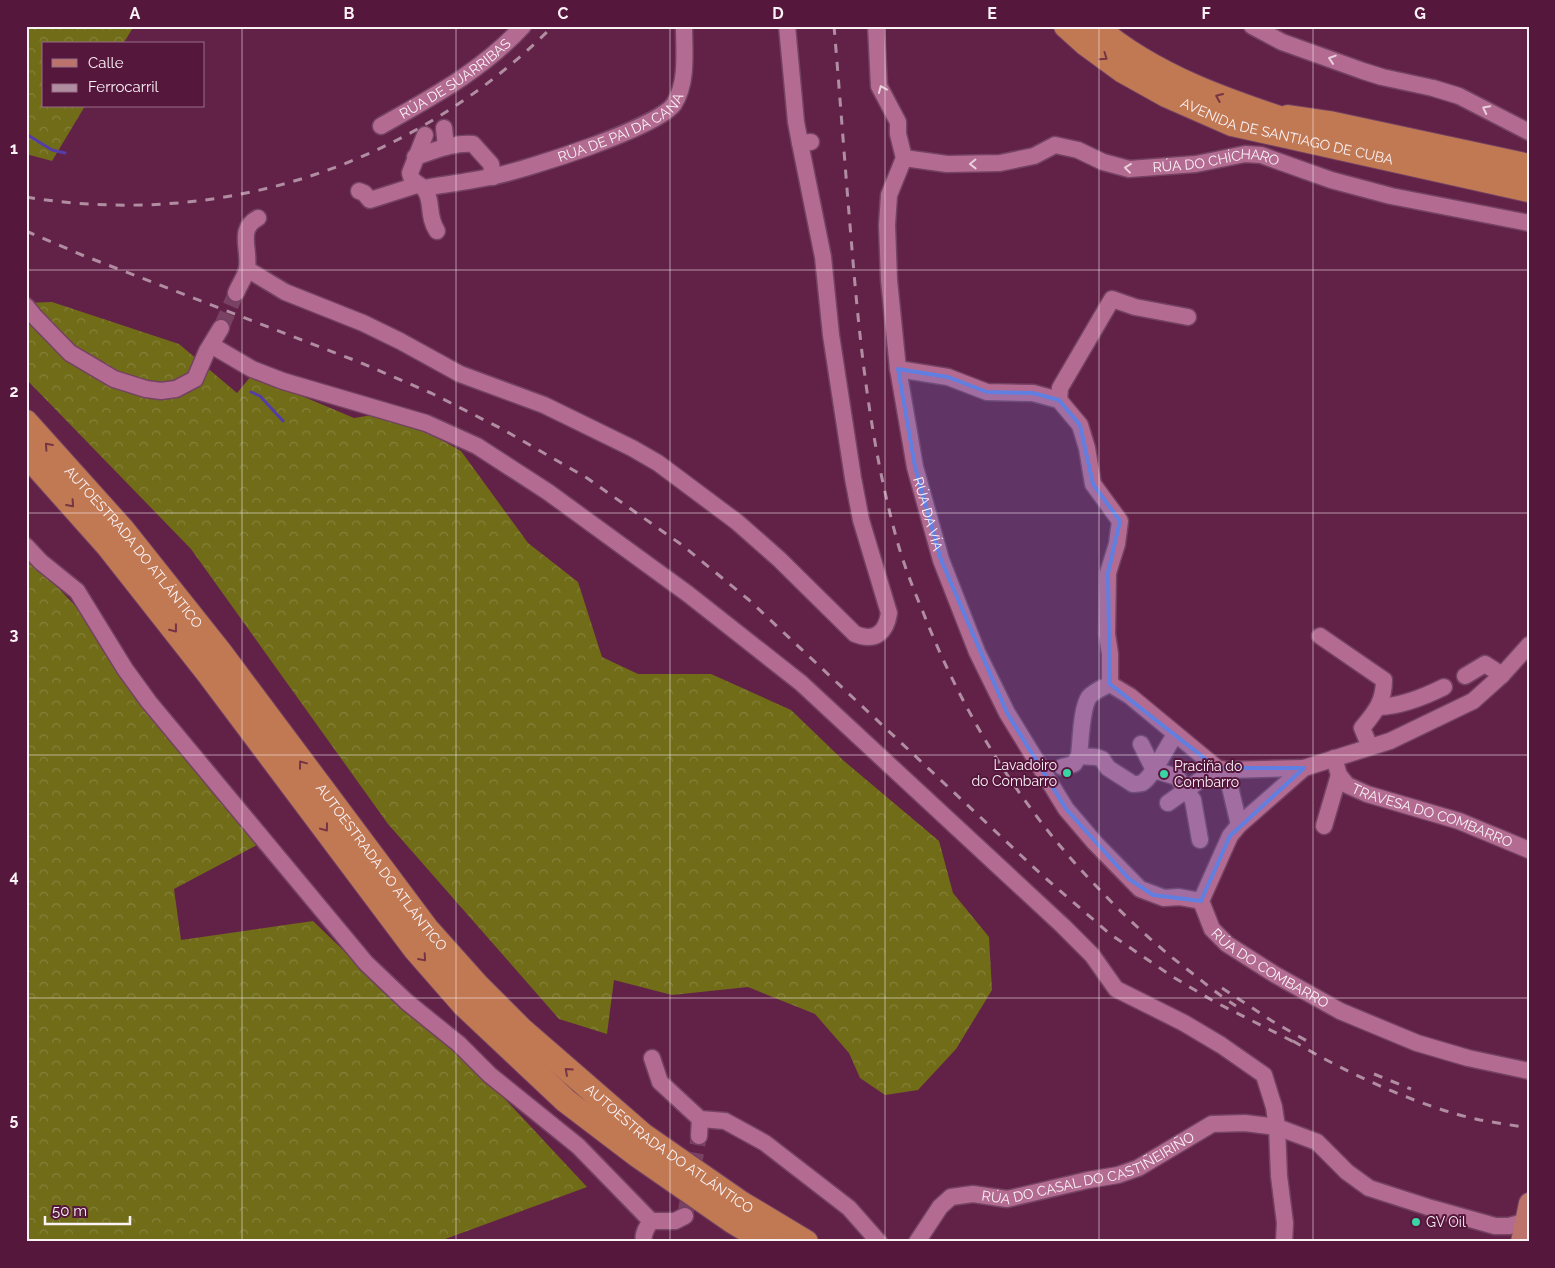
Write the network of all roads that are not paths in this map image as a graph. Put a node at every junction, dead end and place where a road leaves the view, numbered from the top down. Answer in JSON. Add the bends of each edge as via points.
{"nodes":[{"id":1,"x":523,"y":26,"type":"edge"},
{"id":2,"x":684,"y":26,"type":"edge"},
{"id":3,"x":787,"y":26,"type":"edge"},
{"id":4,"x":876,"y":26,"type":"edge"},
{"id":5,"x":1066,"y":26,"type":"edge"},
{"id":6,"x":1095,"y":26,"type":"edge"},
{"id":7,"x":1252,"y":26,"type":"edge"},
{"id":8,"x":1264,"y":114,"type":"junction"},
{"id":9,"x":1232,"y":124,"type":"junction"},
{"id":10,"x":381,"y":126,"type":"dead end"},
{"id":11,"x":444,"y":128,"type":"dead end"},
{"id":12,"x":1529,"y":132,"type":"edge"},
{"id":13,"x":425,"y":135,"type":"dead end"},
{"id":14,"x":446,"y":147,"type":"junction"},
{"id":15,"x":415,"y":157,"type":"junction"},
{"id":16,"x":904,"y":158,"type":"junction"},
{"id":17,"x":1529,"y":166,"type":"edge"},
{"id":18,"x":494,"y":177,"type":"junction"},
{"id":19,"x":1529,"y":177,"type":"edge"},
{"id":20,"x":421,"y":186,"type":"junction"},
{"id":21,"x":1529,"y":190,"type":"edge"},
{"id":22,"x":359,"y":191,"type":"dead end"},
{"id":23,"x":1529,"y":203,"type":"edge"},
{"id":24,"x":258,"y":218,"type":"dead end"},
{"id":25,"x":1529,"y":224,"type":"edge"},
{"id":26,"x":437,"y":231,"type":"dead end"},
{"id":27,"x":247,"y":269,"type":"junction"},
{"id":28,"x":236,"y":293,"type":"tunnel mouth"},
{"id":29,"x":26,"y":306,"type":"edge"},
{"id":30,"x":1188,"y":316,"type":"dead end"},
{"id":31,"x":221,"y":328,"type":"tunnel mouth"},
{"id":32,"x":209,"y":348,"type":"junction"},
{"id":33,"x":898,"y":369,"type":"junction"},
{"id":34,"x":1059,"y":400,"type":"junction"},
{"id":35,"x":26,"y":422,"type":"edge"},
{"id":36,"x":26,"y":454,"type":"edge"},
{"id":37,"x":26,"y":546,"type":"edge"},
{"id":38,"x":1320,"y":636,"type":"dead end"},
{"id":39,"x":1529,"y":645,"type":"edge"},
{"id":40,"x":1502,"y":675,"type":"junction"},
{"id":41,"x":1465,"y":676,"type":"dead end"},
{"id":42,"x":1110,"y":684,"type":"junction"},
{"id":43,"x":1444,"y":688,"type":"dead end"},
{"id":44,"x":1379,"y":707,"type":"junction"},
{"id":45,"x":1175,"y":735,"type":"junction"},
{"id":46,"x":1140,"y":744,"type":"dead end"},
{"id":47,"x":1370,"y":747,"type":"junction"},
{"id":48,"x":1079,"y":756,"type":"junction"},
{"id":49,"x":1334,"y":758,"type":"junction"},
{"id":50,"x":1062,"y":767,"type":"dead end"},
{"id":51,"x":1304,"y":768,"type":"junction"},
{"id":52,"x":1222,"y":769,"type":"junction"},
{"id":53,"x":1154,"y":770,"type":"junction"},
{"id":54,"x":1339,"y":775,"type":"junction"},
{"id":55,"x":1186,"y":791,"type":"junction"},
{"id":56,"x":1168,"y":803,"type":"dead end"},
{"id":57,"x":1239,"y":825,"type":"junction"},
{"id":58,"x":1324,"y":826,"type":"dead end"},
{"id":59,"x":1200,"y":840,"type":"dead end"},
{"id":60,"x":1529,"y":850,"type":"edge"},
{"id":61,"x":1201,"y":901,"type":"junction"},
{"id":62,"x":652,"y":1058,"type":"dead end"},
{"id":63,"x":1529,"y":1071,"type":"edge"},
{"id":64,"x":700,"y":1119,"type":"junction"},
{"id":65,"x":1277,"y":1127,"type":"junction"},
{"id":66,"x":698,"y":1136,"type":"tunnel mouth"},
{"id":67,"x":1529,"y":1203,"type":"edge"},
{"id":68,"x":685,"y":1216,"type":"dead end"},
{"id":69,"x":651,"y":1221,"type":"junction"},
{"id":70,"x":1519,"y":1235,"type":"edge"},
{"id":71,"x":644,"y":1242,"type":"edge"},
{"id":72,"x":767,"y":1242,"type":"edge"},
{"id":73,"x":806,"y":1242,"type":"edge"},
{"id":74,"x":879,"y":1242,"type":"edge"},
{"id":75,"x":917,"y":1242,"type":"edge"},
{"id":76,"x":1284,"y":1242,"type":"edge"}],
"edges":[{"from":1,"to":10,"type":"street","name":"RÚA DE SUARRIBAS","via":[[463,78]]},
{"from":2,"to":18,"type":"street","name":"RÚA DE PAI DA CANA","via":[[682,83],[675,103],[665,113],[608,140]]},
{"from":3,"to":27,"type":"street","via":[[796,122],[805,142],[852,478],[889,613],[887,623],[876,636],[855,634],[737,522],[658,463],[544,405],[460,374],[363,323],[285,292]]},
{"from":16,"to":4,"type":"street","one_way":true,"via":[[893,135],[898,122],[879,86]]},
{"from":5,"to":9,"type":"highway","name":"AVENIDA DE SANTIAGO DE CUBA","one_way":true,"via":[[1123,71],[1166,96]]},
{"from":8,"to":6,"type":"highway","name":"AVENIDA DE SANTIAGO DE CUBA","one_way":true,"via":[[1174,77]]},
{"from":12,"to":7,"type":"street","one_way":true,"via":[[1459,96],[1372,74],[1291,45]]},
{"from":8,"to":17,"type":"highway","via":[[1329,123]]},
{"from":8,"to":19,"type":"highway","name":"AVENIDA DE SANTIAGO DE CUBA","via":[[1314,130]]},
{"from":9,"to":21,"type":"highway","name":"AVENIDA DE SANTIAGO DE CUBA"},
{"from":9,"to":23,"type":"highway","via":[[1322,156]]},
{"from":11,"to":14,"type":"street"},
{"from":13,"to":15,"type":"street"},
{"from":14,"to":15,"type":"street"},
{"from":14,"to":18,"type":"street","via":[[474,144],[491,164]]},
{"from":15,"to":20,"type":"street","via":[[411,178]]},
{"from":25,"to":16,"type":"street","name":"RÚA DO CHÍCHARO","one_way":true,"via":[[1391,196],[1331,180],[1261,155],[1245,154],[1196,164],[1129,169],[1055,145],[1034,156],[1000,163],[947,164]]},
{"from":16,"to":33,"type":"street","name":"RÚA DA VÍA","via":[[889,195],[887,225]]},
{"from":18,"to":20,"type":"street","name":"RÚA DE PAI DA CANA"},
{"from":20,"to":22,"type":"street","name":"RÚA DE PAI DA CANA","via":[[370,200]]},
{"from":20,"to":26,"type":"street","via":[[429,197],[431,223]]},
{"from":24,"to":27,"type":"street","via":[[250,223],[246,233]]},
{"from":27,"to":28,"type":"street"},
{"from":29,"to":32,"type":"street","via":[[70,353],[114,379],[146,388],[160,391],[176,389],[195,380]]},
{"from":30,"to":34,"type":"street","via":[[1112,300],[1060,388]]},
{"from":31,"to":32,"type":"street"},
{"from":32,"to":65,"type":"street","via":[[283,380],[426,423],[478,446],[548,492],[808,689],[1063,926],[1092,955],[1116,989],[1184,1023],[1264,1075]]},
{"from":33,"to":34,"type":"street","via":[[948,377],[987,392],[1033,393]]},
{"from":33,"to":61,"type":"street","name":"RÚA DA VÍA","via":[[915,467],[941,560],[977,652],[1007,713],[1066,809],[1129,879],[1153,895]]},
{"from":34,"to":42,"type":"street","via":[[1080,425],[1093,484],[1120,521],[1108,573]]},
{"from":73,"to":35,"type":"highway","name":"AUTOESTRADA DO ATLÁNTICO","one_way":true,"via":[[741,1203],[643,1135],[477,985],[427,929],[220,652],[123,530]]},
{"from":36,"to":72,"type":"highway","name":"AUTOESTRADA DO ATLÁNTICO","one_way":true,"via":[[108,546],[416,949],[464,1005],[566,1101],[653,1166]]},
{"from":37,"to":69,"type":"street","via":[[40,562],[77,591],[149,702],[366,963],[490,1074],[578,1146]]},
{"from":38,"to":44,"type":"street","via":[[1384,680]]},
{"from":39,"to":40,"type":"street"},
{"from":40,"to":41,"type":"street","via":[[1485,664]]},
{"from":40,"to":47,"type":"street","via":[[1473,701],[1390,741]]},
{"from":42,"to":45,"type":"street","via":[[1130,696]]},
{"from":42,"to":48,"type":"street","via":[[1090,696],[1082,719]]},
{"from":43,"to":44,"type":"street","via":[[1396,705]]},
{"from":44,"to":47,"type":"street","via":[[1362,728]]},
{"from":45,"to":52,"type":"street"},
{"from":45,"to":53,"type":"street"},
{"from":46,"to":53,"type":"street"},
{"from":47,"to":49,"type":"street"},
{"from":48,"to":50,"type":"street","via":[[1074,764]]},
{"from":48,"to":53,"type":"street","via":[[1102,759],[1108,768],[1133,784],[1142,783]]},
{"from":49,"to":51,"type":"street"},
{"from":49,"to":54,"type":"street","name":"TRAVESA DO COMBARRO"},
{"from":51,"to":52,"type":"street"},
{"from":51,"to":57,"type":"street"},
{"from":52,"to":55,"type":"street"},
{"from":52,"to":57,"type":"street"},
{"from":53,"to":55,"type":"street","via":[[1178,777]]},
{"from":54,"to":58,"type":"street","name":"TRAVESA DO COMBARRO"},
{"from":54,"to":60,"type":"street","name":"TRAVESA DO COMBARRO","via":[[1347,785],[1368,794],[1459,821]]},
{"from":55,"to":56,"type":"street"},
{"from":55,"to":59,"type":"street","via":[[1193,800]]},
{"from":57,"to":61,"type":"street","via":[[1230,836]]},
{"from":61,"to":63,"type":"street","name":"RÚA DO COMBARRO","via":[[1212,930],[1227,944],[1340,1011],[1417,1043]]},
{"from":62,"to":64,"type":"street","via":[[660,1082]]},
{"from":64,"to":66,"type":"street"},
{"from":64,"to":74,"type":"street","via":[[725,1121],[765,1143],[849,1208]]},
{"from":65,"to":70,"type":"street","name":"RÚA DO CASAL DO CASTIÑEIRIÑO","via":[[1317,1142],[1347,1172],[1369,1188]]},
{"from":65,"to":75,"type":"street","name":"RÚA DO CASAL DO CASTIÑEIRIÑO","via":[[1245,1123],[1212,1124],[1138,1168],[1118,1175],[1006,1199],[973,1194],[951,1196]]},
{"from":65,"to":76,"type":"street"},
{"from":67,"to":70,"type":"main road"},
{"from":68,"to":69,"type":"street","via":[[675,1221]]},
{"from":69,"to":71,"type":"street","via":[[646,1228]]}]}
